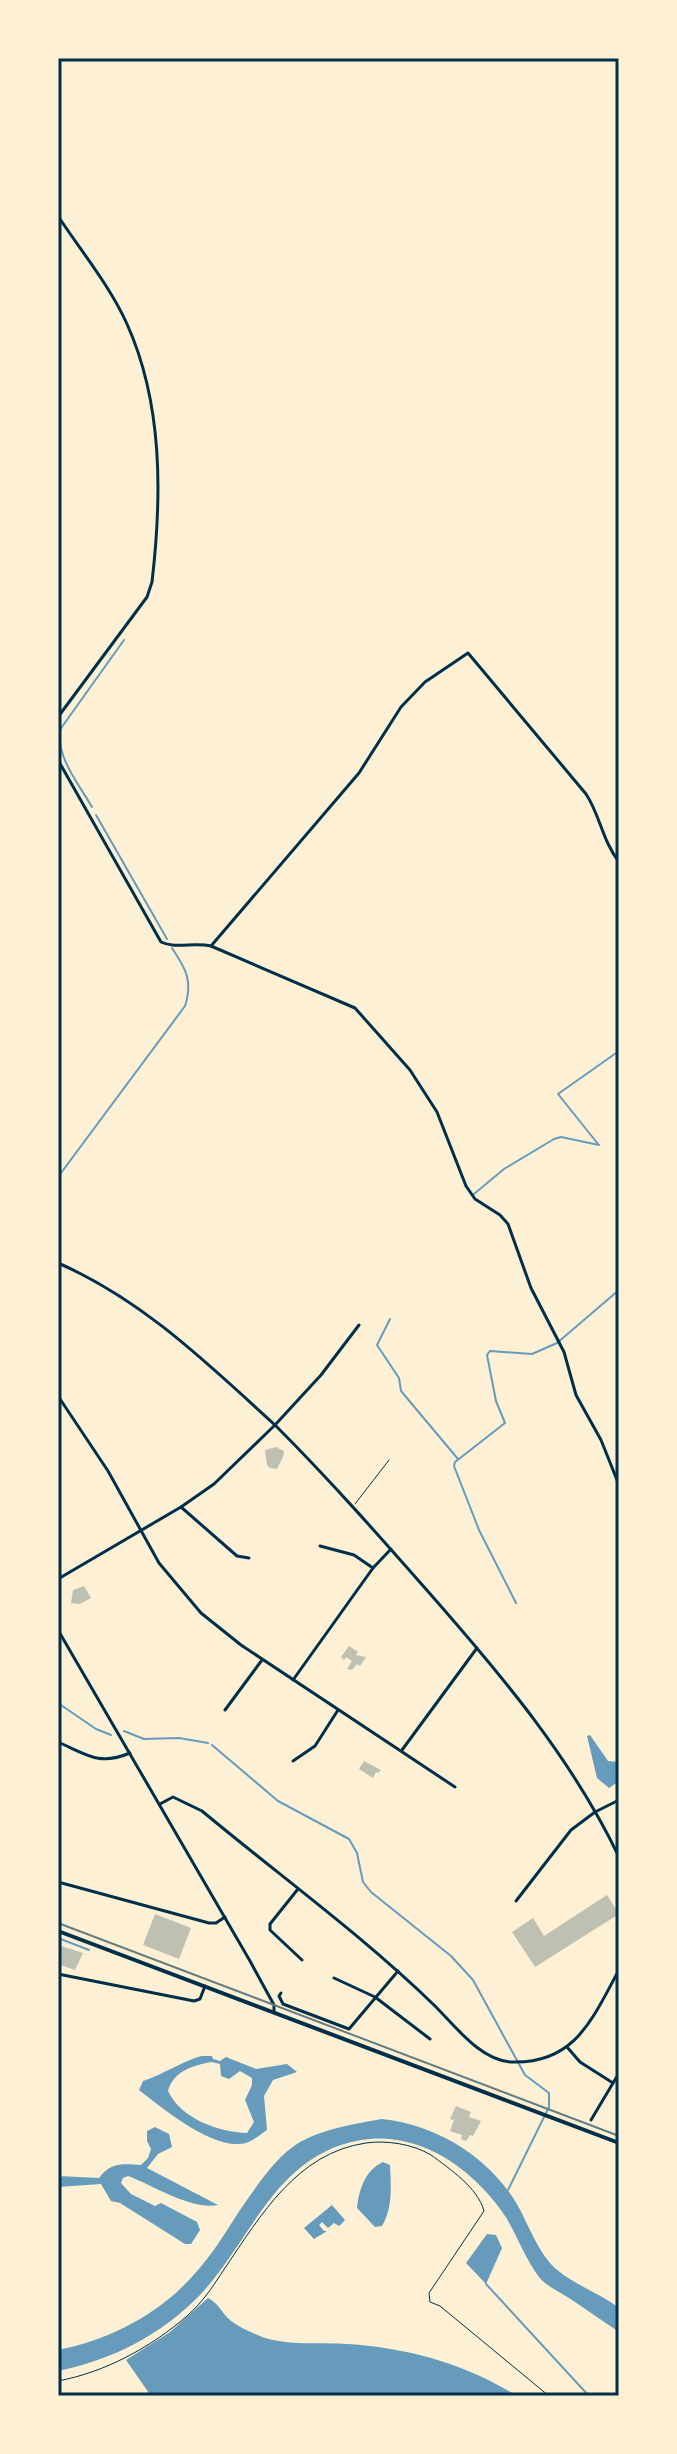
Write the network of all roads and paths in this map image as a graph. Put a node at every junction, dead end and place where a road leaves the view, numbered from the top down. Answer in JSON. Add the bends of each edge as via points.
{"nodes":[{"id":1,"x":58,"y":216,"type":"edge"},
{"id":2,"x":58,"y":717,"type":"edge"},
{"id":3,"x":58,"y":760,"type":"edge"},
{"id":4,"x":619,"y":862,"type":"edge"},
{"id":5,"x":211,"y":946,"type":"junction"},
{"id":6,"x":58,"y":1263,"type":"edge"},
{"id":7,"x":359,"y":1325,"type":"dead end"},
{"id":8,"x":58,"y":1396,"type":"edge"},
{"id":9,"x":275,"y":1425,"type":"junction"},
{"id":10,"x":389,"y":1460,"type":"dead end"},
{"id":11,"x":619,"y":1485,"type":"edge"},
{"id":12,"x":353,"y":1506,"type":"junction"},
{"id":13,"x":181,"y":1507,"type":"junction"},
{"id":14,"x":139,"y":1532,"type":"junction"},
{"id":15,"x":320,"y":1546,"type":"dead end"},
{"id":16,"x":391,"y":1549,"type":"junction"},
{"id":17,"x":249,"y":1558,"type":"dead end"},
{"id":18,"x":373,"y":1568,"type":"junction"},
{"id":19,"x":58,"y":1579,"type":"edge"},
{"id":20,"x":58,"y":1630,"type":"edge"},
{"id":21,"x":477,"y":1648,"type":"junction"},
{"id":22,"x":262,"y":1660,"type":"junction"},
{"id":23,"x":293,"y":1680,"type":"junction"},
{"id":24,"x":225,"y":1710,"type":"dead end"},
{"id":25,"x":338,"y":1710,"type":"junction"},
{"id":26,"x":58,"y":1742,"type":"edge"},
{"id":27,"x":402,"y":1750,"type":"junction"},
{"id":28,"x":130,"y":1753,"type":"junction"},
{"id":29,"x":293,"y":1761,"type":"dead end"},
{"id":30,"x":455,"y":1787,"type":"dead end"},
{"id":31,"x":619,"y":1800,"type":"edge"},
{"id":32,"x":159,"y":1805,"type":"junction"},
{"id":33,"x":597,"y":1811,"type":"junction"},
{"id":34,"x":619,"y":1857,"type":"edge"},
{"id":35,"x":58,"y":1882,"type":"edge"},
{"id":36,"x":298,"y":1889,"type":"junction"},
{"id":37,"x":516,"y":1901,"type":"dead end"},
{"id":38,"x":225,"y":1917,"type":"junction"},
{"id":39,"x":58,"y":1931,"type":"edge"},
{"id":40,"x":302,"y":1960,"type":"dead end"},
{"id":41,"x":619,"y":1970,"type":"edge"},
{"id":42,"x":398,"y":1971,"type":"junction"},
{"id":43,"x":58,"y":1974,"type":"edge"},
{"id":44,"x":334,"y":1978,"type":"dead end"},
{"id":45,"x":205,"y":1986,"type":"junction"},
{"id":46,"x":281,"y":1993,"type":"dead end"},
{"id":47,"x":375,"y":1997,"type":"junction"},
{"id":48,"x":273,"y":2013,"type":"junction"},
{"id":49,"x":430,"y":2039,"type":"dead end"},
{"id":50,"x":567,"y":2047,"type":"junction"},
{"id":51,"x":619,"y":2073,"type":"edge"},
{"id":52,"x":613,"y":2083,"type":"junction"},
{"id":53,"x":591,"y":2120,"type":"dead end"},
{"id":54,"x":619,"y":2143,"type":"edge"},
{"id":55,"x":58,"y":2381,"type":"edge"},
{"id":56,"x":549,"y":2396,"type":"edge"}],
"edges":[{"from":1,"to":2,"type":"street","via":[[126,322],[147,378],[158,441],[147,597]]},
{"from":3,"to":5,"type":"street","via":[[161,942]]},
{"from":4,"to":5,"type":"street","via":[[586,794],[468,653],[425,682],[401,707],[359,773]]},
{"from":5,"to":11,"type":"street","via":[[355,1008],[410,1070],[437,1112],[466,1186],[508,1224],[531,1288],[559,1341],[576,1395]]},
{"from":6,"to":9,"type":"street","via":[[153,1318]]},
{"from":7,"to":9,"type":"street"},
{"from":8,"to":14,"type":"street","via":[[108,1471]]},
{"from":9,"to":12,"type":"street"},
{"from":9,"to":13,"type":"street","via":[[214,1484]]},
{"from":10,"to":12,"type":"lane"},
{"from":12,"to":16,"type":"street"},
{"from":13,"to":14,"type":"street"},
{"from":13,"to":17,"type":"street","via":[[237,1556]]},
{"from":14,"to":19,"type":"street"},
{"from":14,"to":22,"type":"street","via":[[201,1613]]},
{"from":15,"to":18,"type":"street","via":[[354,1555]]},
{"from":16,"to":18,"type":"street"},
{"from":16,"to":21,"type":"street"},
{"from":18,"to":23,"type":"street"},
{"from":20,"to":28,"type":"street"},
{"from":21,"to":27,"type":"street"},
{"from":21,"to":33,"type":"street","via":[[551,1741]]},
{"from":22,"to":23,"type":"street"},
{"from":22,"to":24,"type":"street"},
{"from":23,"to":25,"type":"street"},
{"from":25,"to":27,"type":"street"},
{"from":25,"to":29,"type":"street","via":[[315,1746]]},
{"from":26,"to":28,"type":"street","via":[[100,1761]]},
{"from":27,"to":30,"type":"street"},
{"from":28,"to":32,"type":"street"},
{"from":31,"to":33,"type":"street"},
{"from":32,"to":36,"type":"street","via":[[173,1797],[188,1803]]},
{"from":32,"to":38,"type":"street"},
{"from":33,"to":34,"type":"street"},
{"from":33,"to":37,"type":"street","via":[[571,1830]]},
{"from":35,"to":38,"type":"street","via":[[209,1923]]},
{"from":36,"to":40,"type":"street","via":[[270,1930]]},
{"from":36,"to":42,"type":"street"},
{"from":38,"to":48,"type":"street","via":[[274,2005]]},
{"from":39,"to":45,"type":"main road"},
{"from":41,"to":50,"type":"street","via":[[589,2024]]},
{"from":42,"to":47,"type":"street"},
{"from":42,"to":50,"type":"street","via":[[484,2052],[514,2062],[550,2056]]},
{"from":43,"to":45,"type":"street","via":[[194,2001]]},
{"from":44,"to":47,"type":"street"},
{"from":45,"to":48,"type":"main road"},
{"from":46,"to":47,"type":"street","via":[[283,2004],[349,2029]]},
{"from":47,"to":49,"type":"street"},
{"from":48,"to":54,"type":"main road"},
{"from":50,"to":52,"type":"street"},
{"from":51,"to":52,"type":"street"},
{"from":52,"to":53,"type":"street"},
{"from":55,"to":56,"type":"path","via":[[137,2352],[190,2314],[292,2178],[318,2159],[354,2145],[387,2143],[426,2152],[482,2201],[484,2211],[429,2293],[430,2302]]}]}
